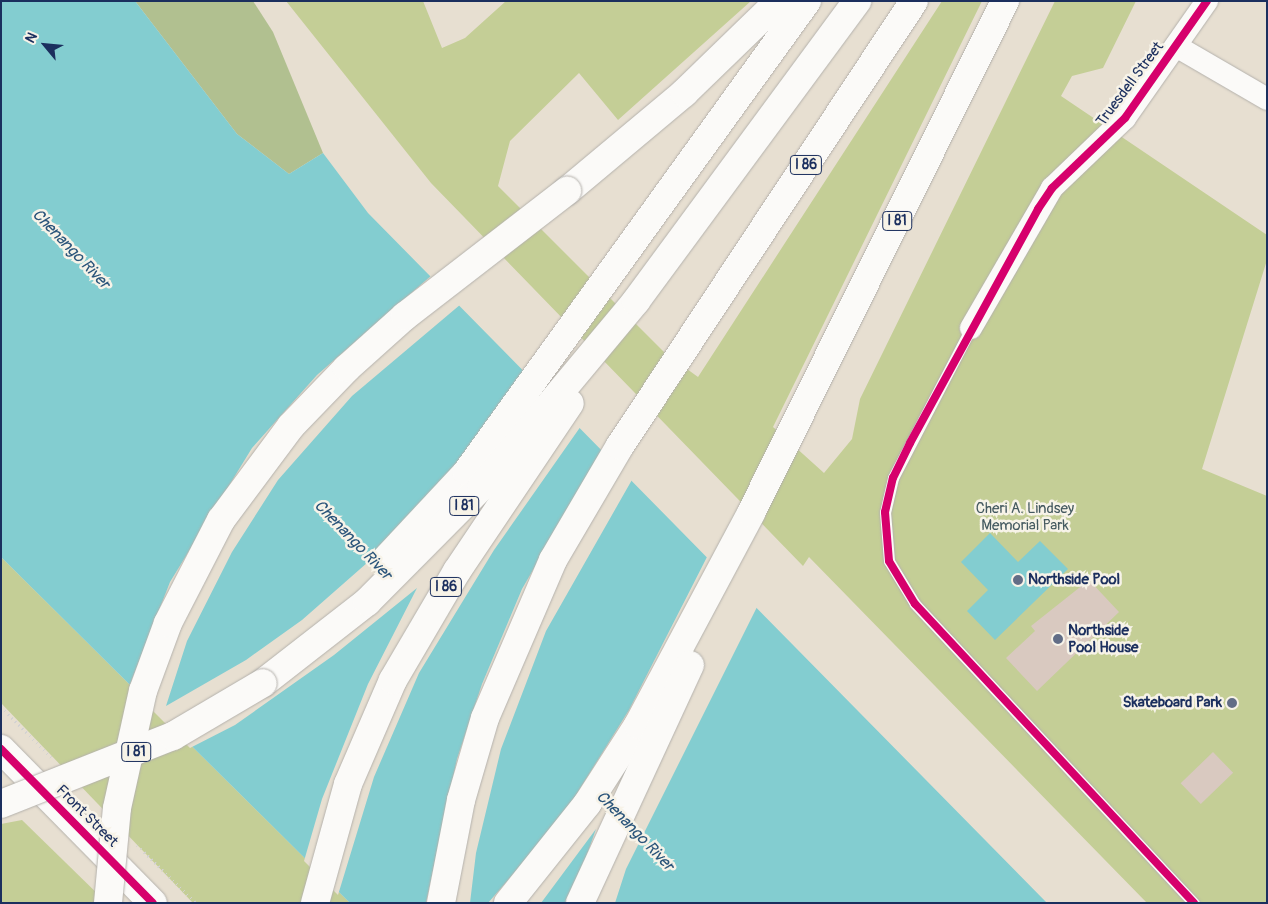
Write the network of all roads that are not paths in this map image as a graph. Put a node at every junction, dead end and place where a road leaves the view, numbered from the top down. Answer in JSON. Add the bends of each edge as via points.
{"nodes":[{"id":1,"x":779,"y":1,"type":"edge"},
{"id":2,"x":807,"y":1,"type":"edge"},
{"id":3,"x":857,"y":1,"type":"edge"},
{"id":4,"x":914,"y":1,"type":"edge"},
{"id":5,"x":1005,"y":1,"type":"edge"},
{"id":6,"x":1207,"y":1,"type":"edge"},
{"id":7,"x":1176,"y":46,"type":"junction"},
{"id":8,"x":1267,"y":98,"type":"edge"},
{"id":9,"x":642,"y":293,"type":"junction"},
{"id":10,"x":971,"y":328,"type":"joint"},
{"id":11,"x":751,"y":513,"type":"junction"},
{"id":12,"x":263,"y":683,"type":"junction"},
{"id":13,"x":1,"y":749,"type":"edge"},
{"id":14,"x":1,"y":804,"type":"edge"},
{"id":15,"x":108,"y":903,"type":"edge"},
{"id":16,"x":153,"y":903,"type":"edge"},
{"id":17,"x":315,"y":903,"type":"edge"},
{"id":18,"x":441,"y":903,"type":"edge"},
{"id":19,"x":508,"y":903,"type":"edge"},
{"id":20,"x":580,"y":903,"type":"edge"},
{"id":21,"x":1194,"y":903,"type":"edge"}],
"edges":[{"from":1,"to":15,"type":"main road","bridge":true,"via":[[684,93],[566,191],[405,316],[347,368],[291,426],[220,520],[168,624],[143,692],[117,808]]},
{"from":2,"to":12,"type":"main road","via":[[617,259],[467,472]]},
{"from":3,"to":9,"type":"main road","number":"I 81"},
{"from":4,"to":18,"type":"main road","number":"I 86","via":[[596,483],[515,641],[463,792]]},
{"from":5,"to":11,"type":"main road","number":"I 81"},
{"from":6,"to":7,"type":"street","name":"Truesdell Street"},
{"from":7,"to":8,"type":"street"},
{"from":7,"to":10,"type":"street","name":"Truesdell Street","via":[[1125,118],[1052,188]]},
{"from":9,"to":12,"type":"main road","number":"I 81","via":[[430,542],[336,629]]},
{"from":9,"to":17,"type":"main road","number":"I 86","via":[[457,571],[393,680],[348,784]]},
{"from":10,"to":21,"type":"lane","via":[[893,478],[885,512],[889,561],[915,604]]},
{"from":11,"to":19,"type":"main road","number":"I 81","via":[[618,757],[557,845]]},
{"from":11,"to":20,"type":"main road","via":[[718,607],[609,832]]},
{"from":12,"to":14,"type":"main road","number":"I 81","bridge":true,"via":[[173,736]]},
{"from":13,"to":16,"type":"main road","name":"Front Street"}]}
